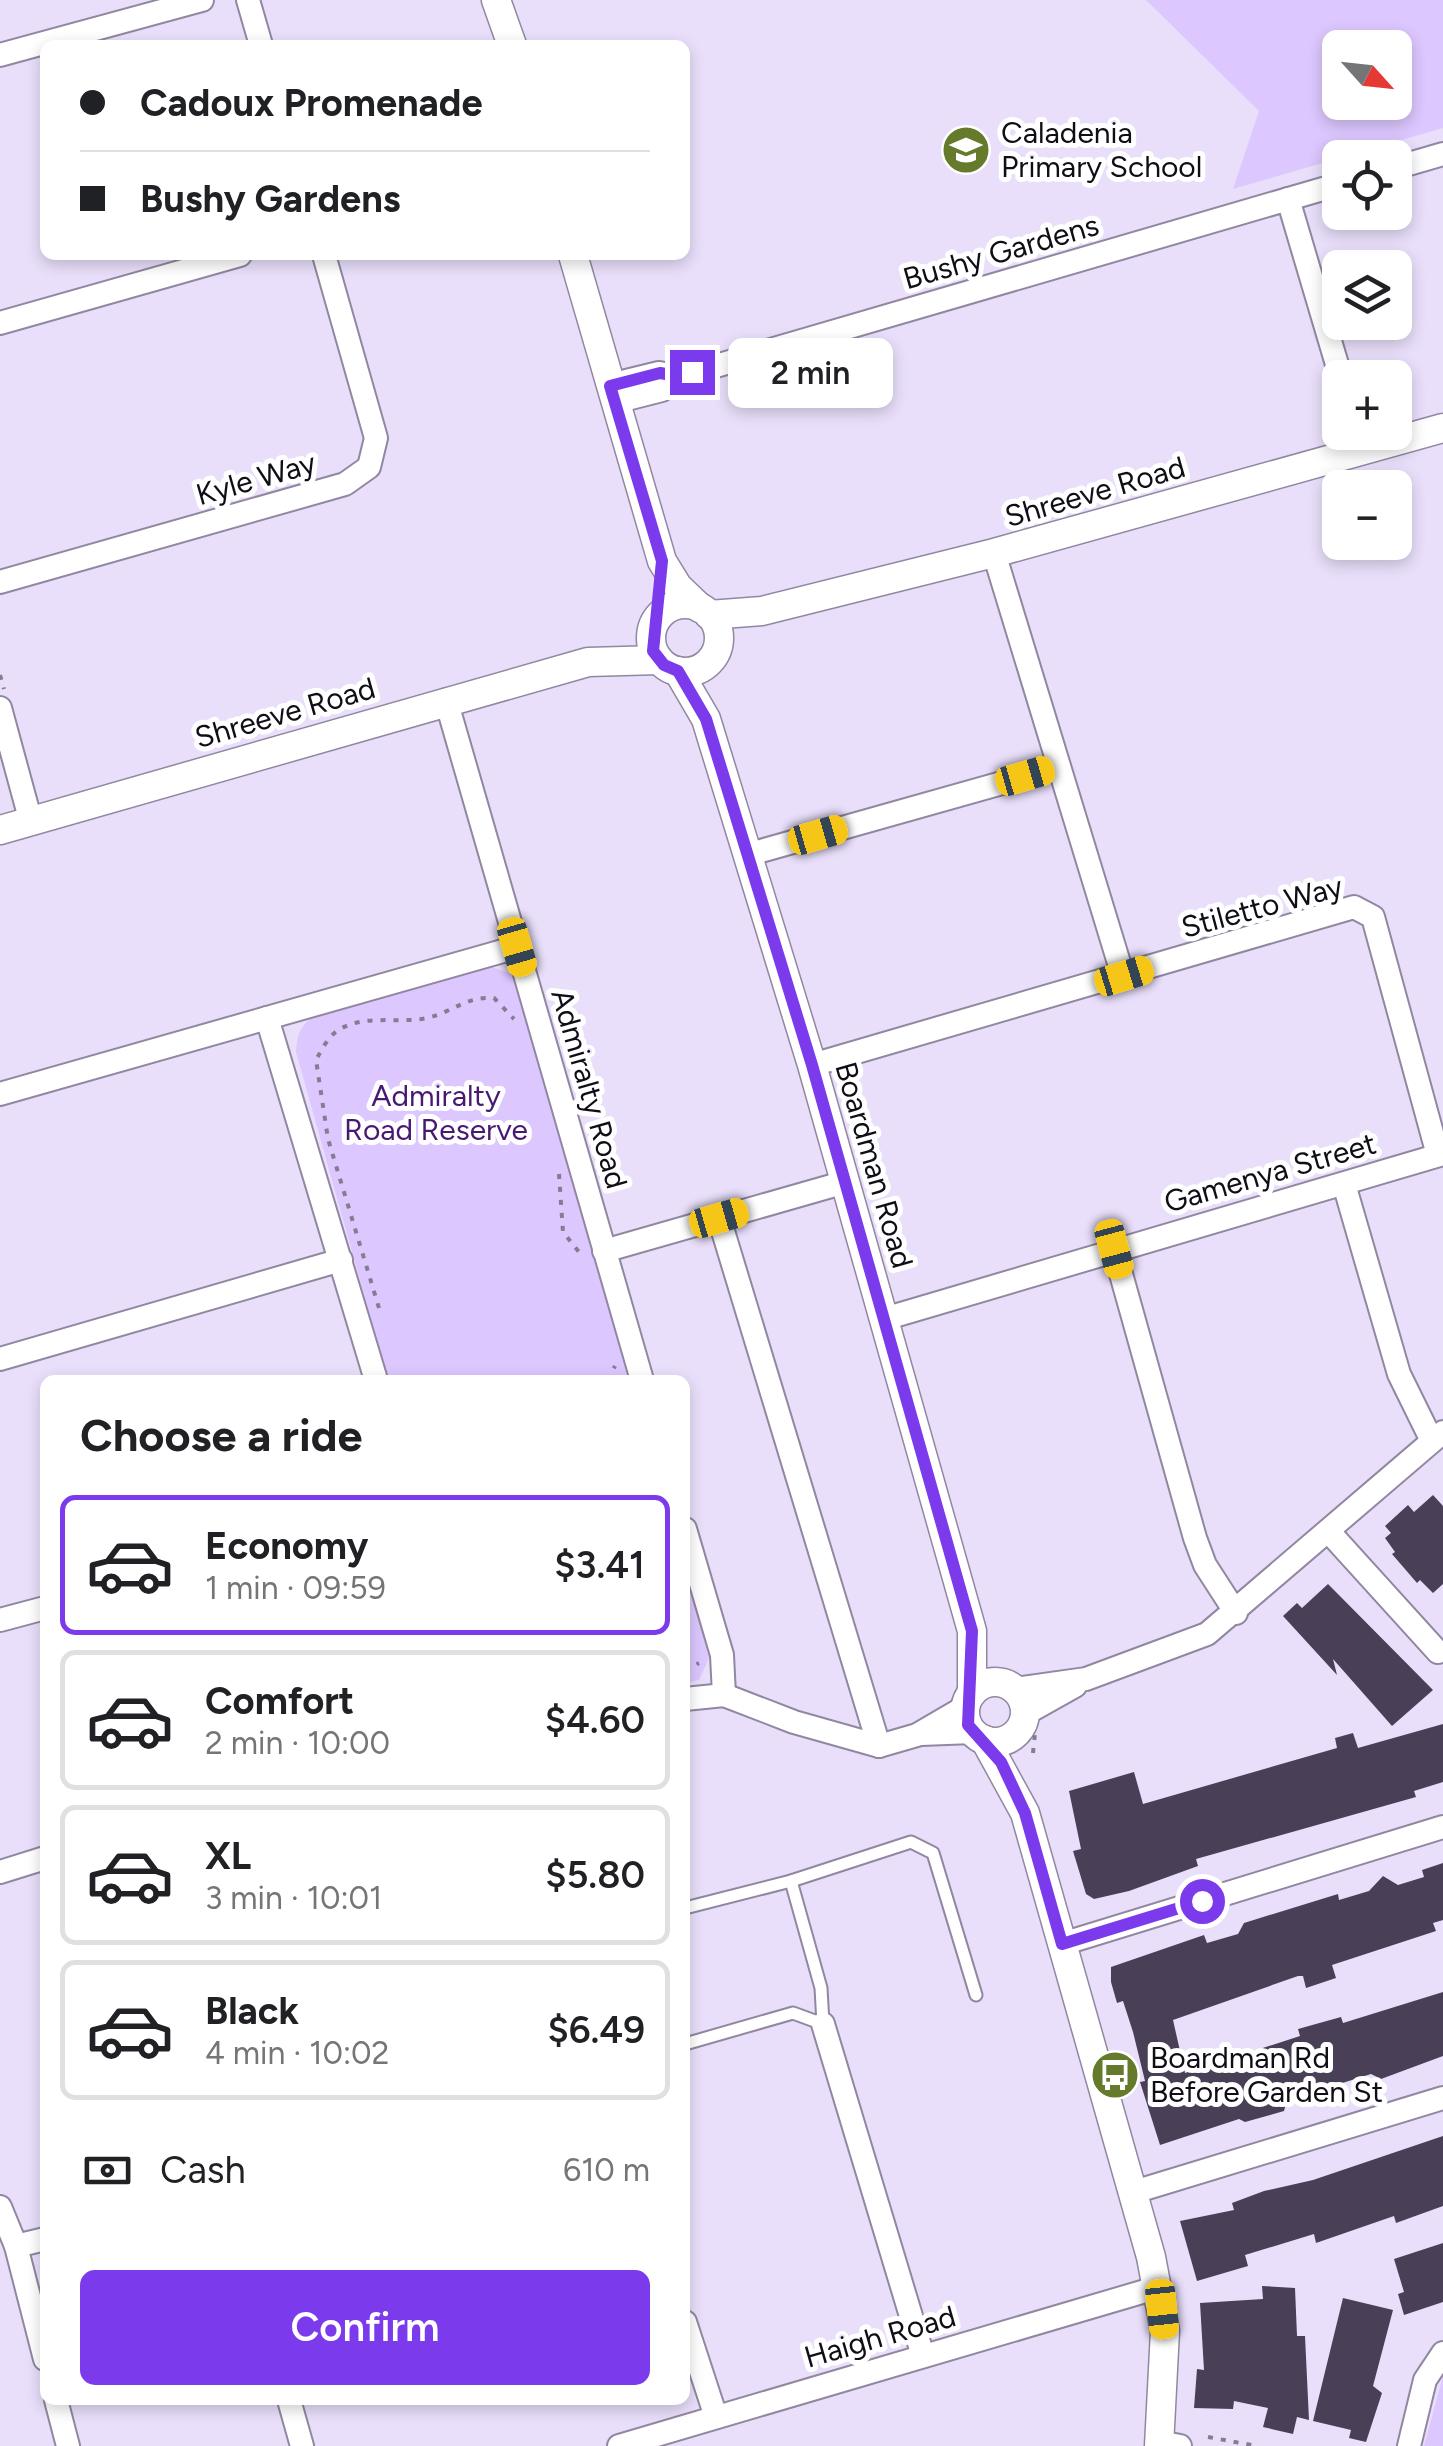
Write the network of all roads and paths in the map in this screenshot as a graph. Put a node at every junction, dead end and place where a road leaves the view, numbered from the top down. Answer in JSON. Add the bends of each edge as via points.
{"nodes":[{"id":1,"x":202,"y":0,"type":"edge"},
{"id":2,"x":248,"y":0,"type":"edge"},
{"id":3,"x":501,"y":5,"type":"edge"},
{"id":4,"x":58,"y":40,"type":"edge"},
{"id":5,"x":260,"y":40,"type":"edge"},
{"id":6,"x":511,"y":40,"type":"edge"},
{"id":7,"x":40,"y":45,"type":"edge"},
{"id":8,"x":0,"y":56,"type":"edge"},
{"id":9,"x":1443,"y":154,"type":"edge"},
{"id":10,"x":1412,"y":163,"type":"edge"},
{"id":11,"x":1322,"y":189,"type":"edge"},
{"id":12,"x":1288,"y":199,"type":"junction"},
{"id":13,"x":222,"y":260,"type":"edge"},
{"id":14,"x":325,"y":260,"type":"edge"},
{"id":15,"x":574,"y":260,"type":"edge"},
{"id":16,"x":0,"y":323,"type":"edge"},
{"id":17,"x":1337,"y":360,"type":"edge"},
{"id":18,"x":613,"y":394,"type":"junction"},
{"id":19,"x":1443,"y":428,"type":"edge"},
{"id":20,"x":1412,"y":433,"type":"edge"},
{"id":21,"x":1331,"y":450,"type":"edge"},
{"id":22,"x":994,"y":554,"type":"junction"},
{"id":23,"x":662,"y":561,"type":"junction"},
{"id":24,"x":0,"y":582,"type":"edge"},
{"id":25,"x":654,"y":626,"type":"junction"},
{"id":26,"x":709,"y":631,"type":"junction"},
{"id":27,"x":588,"y":662,"type":"junction"},
{"id":28,"x":668,"y":666,"type":"junction"},
{"id":29,"x":446,"y":700,"type":"junction"},
{"id":30,"x":0,"y":708,"type":"edge"},
{"id":31,"x":706,"y":719,"type":"junction"},
{"id":32,"x":1059,"y":767,"type":"junction"},
{"id":33,"x":31,"y":822,"type":"junction"},
{"id":34,"x":0,"y":830,"type":"edge"},
{"id":35,"x":750,"y":854,"type":"junction"},
{"id":36,"x":517,"y":947,"type":"junction"},
{"id":37,"x":1124,"y":976,"type":"junction"},
{"id":38,"x":267,"y":1018,"type":"junction"},
{"id":39,"x":515,"y":1021,"type":"dead end"},
{"id":40,"x":812,"y":1065,"type":"junction"},
{"id":41,"x":0,"y":1094,"type":"edge"},
{"id":42,"x":1440,"y":1154,"type":"edge"},
{"id":43,"x":560,"y":1162,"type":"dead end"},
{"id":44,"x":842,"y":1182,"type":"junction"},
{"id":45,"x":1344,"y":1184,"type":"junction"},
{"id":46,"x":719,"y":1218,"type":"junction"},
{"id":47,"x":1114,"y":1249,"type":"junction"},
{"id":48,"x":594,"y":1254,"type":"junction"},
{"id":49,"x":342,"y":1260,"type":"junction"},
{"id":50,"x":884,"y":1319,"type":"junction"},
{"id":51,"x":384,"y":1325,"type":"dead end"},
{"id":52,"x":0,"y":1359,"type":"edge"},
{"id":53,"x":615,"y":1366,"type":"dead end"},
{"id":54,"x":375,"y":1375,"type":"edge"},
{"id":55,"x":610,"y":1375,"type":"edge"},
{"id":56,"x":640,"y":1375,"type":"edge"},
{"id":57,"x":1437,"y":1436,"type":"edge"},
{"id":58,"x":1330,"y":1533,"type":"junction"},
{"id":59,"x":690,"y":1546,"type":"edge"},
{"id":60,"x":40,"y":1609,"type":"edge"},
{"id":61,"x":1236,"y":1612,"type":"junction"},
{"id":62,"x":0,"y":1620,"type":"edge"},
{"id":63,"x":972,"y":1631,"type":"junction"},
{"id":64,"x":1438,"y":1652,"type":"dead end"},
{"id":65,"x":700,"y":1658,"type":"dead end"},
{"id":66,"x":690,"y":1668,"type":"edge"},
{"id":67,"x":724,"y":1695,"type":"junction"},
{"id":68,"x":690,"y":1698,"type":"edge"},
{"id":69,"x":1017,"y":1704,"type":"junction"},
{"id":70,"x":974,"y":1718,"type":"junction"},
{"id":71,"x":878,"y":1746,"type":"junction"},
{"id":72,"x":1025,"y":1813,"type":"junction"},
{"id":73,"x":1443,"y":1826,"type":"edge"},
{"id":74,"x":40,"y":1860,"type":"edge"},
{"id":75,"x":0,"y":1872,"type":"edge"},
{"id":76,"x":791,"y":1881,"type":"junction"},
{"id":77,"x":690,"y":1907,"type":"edge"},
{"id":78,"x":1062,"y":1944,"type":"junction"},
{"id":79,"x":976,"y":1995,"type":"dead end"},
{"id":80,"x":823,"y":2024,"type":"junction"},
{"id":81,"x":690,"y":2043,"type":"edge"},
{"id":82,"x":1443,"y":2098,"type":"edge"},
{"id":83,"x":1134,"y":2192,"type":"junction"},
{"id":84,"x":0,"y":2207,"type":"edge"},
{"id":85,"x":40,"y":2240,"type":"edge"},
{"id":86,"x":16,"y":2246,"type":"junction"},
{"id":87,"x":1158,"y":2287,"type":"junction"},
{"id":88,"x":690,"y":2337,"type":"edge"},
{"id":89,"x":40,"y":2340,"type":"edge"},
{"id":90,"x":1443,"y":2353,"type":"edge"},
{"id":91,"x":922,"y":2356,"type":"junction"},
{"id":92,"x":57,"y":2405,"type":"edge"},
{"id":93,"x":290,"y":2405,"type":"edge"},
{"id":94,"x":716,"y":2417,"type":"junction"},
{"id":95,"x":1208,"y":2437,"type":"dead end"},
{"id":96,"x":1166,"y":2445,"type":"edge"},
{"id":97,"x":68,"y":2446,"type":"edge"},
{"id":98,"x":302,"y":2446,"type":"edge"},
{"id":99,"x":619,"y":2446,"type":"edge"},
{"id":100,"x":1257,"y":2446,"type":"edge"},
{"id":101,"x":1409,"y":2446,"type":"edge"}],
"edges":[{"from":1,"to":4,"type":"street"},
{"from":2,"to":5,"type":"street"},
{"from":3,"to":6,"type":"street"},
{"from":7,"to":8,"type":"street"},
{"from":9,"to":10,"type":"street"},
{"from":11,"to":12,"type":"street","name":"Bushy Gardens"},
{"from":12,"to":17,"type":"street"},
{"from":12,"to":18,"type":"street","name":"Bushy Gardens","via":[[678,376],[660,373]]},
{"from":13,"to":16,"type":"street"},
{"from":14,"to":24,"type":"street","name":"Kyle Way","via":[[376,438],[370,466],[345,484]]},
{"from":15,"to":18,"type":"street","name":"Boardman Road"},
{"from":18,"to":23,"type":"street","name":"Boardman Road"},
{"from":19,"to":20,"type":"street","name":"Shreeve Road"},
{"from":21,"to":22,"type":"street","name":"Shreeve Road"},
{"from":22,"to":26,"type":"street","name":"Shreeve Road","via":[[762,611]]},
{"from":22,"to":32,"type":"street"},
{"from":23,"to":25,"type":"street","name":"Boardman Road"},
{"from":23,"to":26,"type":"street","name":"Boardman Road"},
{"from":25,"to":26,"type":"street","via":[[681,604]]},
{"from":25,"to":27,"type":"street","name":"Shreeve Road"},
{"from":25,"to":28,"type":"street","name":"Boardman Road"},
{"from":26,"to":28,"type":"street","via":[[690,672]]},
{"from":26,"to":31,"type":"street","name":"Boardman Road"},
{"from":27,"to":28,"type":"street","name":"Shreeve Road"},
{"from":27,"to":29,"type":"street","name":"Shreeve Road"},
{"from":28,"to":31,"type":"street","name":"Boardman Road"},
{"from":29,"to":33,"type":"street","name":"Shreeve Road"},
{"from":29,"to":36,"type":"street","name":"Admiralty Road"},
{"from":30,"to":33,"type":"street"},
{"from":31,"to":35,"type":"street","name":"Boardman Road"},
{"from":32,"to":35,"type":"street"},
{"from":32,"to":37,"type":"street"},
{"from":33,"to":34,"type":"street","name":"Shreeve Road"},
{"from":35,"to":40,"type":"street","name":"Boardman Road"},
{"from":36,"to":38,"type":"street"},
{"from":36,"to":48,"type":"street","name":"Admiralty Road"},
{"from":37,"to":40,"type":"street","name":"Stiletto Way"},
{"from":37,"to":42,"type":"street","name":"Stiletto Way","via":[[1354,907],[1373,917]]},
{"from":38,"to":41,"type":"street"},
{"from":38,"to":49,"type":"street"},
{"from":39,"to":51,"type":"path","via":[[494,998],[468,998],[422,1019],[342,1027],[316,1060],[328,1139]]},
{"from":40,"to":44,"type":"street","name":"Boardman Road"},
{"from":42,"to":45,"type":"street","name":"Gamenya Street"},
{"from":43,"to":48,"type":"path","via":[[563,1232]]},
{"from":44,"to":46,"type":"street"},
{"from":44,"to":50,"type":"street","name":"Boardman Road"},
{"from":45,"to":47,"type":"street","name":"Gamenya Street"},
{"from":45,"to":57,"type":"street","via":[[1406,1395]]},
{"from":46,"to":48,"type":"street"},
{"from":46,"to":71,"type":"street"},
{"from":47,"to":50,"type":"street","name":"Gamenya Street"},
{"from":47,"to":61,"type":"street","via":[[1195,1538]]},
{"from":48,"to":56,"type":"street","name":"Admiralty Road"},
{"from":49,"to":52,"type":"street"},
{"from":49,"to":54,"type":"street"},
{"from":50,"to":63,"type":"street","name":"Boardman Road"},
{"from":53,"to":55,"type":"path"},
{"from":57,"to":58,"type":"street"},
{"from":58,"to":61,"type":"street"},
{"from":58,"to":64,"type":"street"},
{"from":59,"to":67,"type":"street","via":[[722,1655]]},
{"from":60,"to":62,"type":"street"},
{"from":61,"to":69,"type":"street","via":[[1176,1649]]},
{"from":63,"to":69,"type":"street","name":"Boardman Road"},
{"from":63,"to":70,"type":"street","name":"Boardman Road"},
{"from":65,"to":66,"type":"path"},
{"from":67,"to":68,"type":"street"},
{"from":67,"to":71,"type":"street"},
{"from":69,"to":70,"type":"street","via":[[989,1682]]},
{"from":69,"to":70,"type":"street","via":[[1009,1738]]},
{"from":69,"to":72,"type":"street","name":"Boardman Road"},
{"from":70,"to":71,"type":"street"},
{"from":70,"to":72,"type":"street","name":"Boardman Road"},
{"from":72,"to":78,"type":"street","name":"Boardman Road"},
{"from":73,"to":78,"type":"street"},
{"from":74,"to":75,"type":"street"},
{"from":76,"to":77,"type":"lane"},
{"from":76,"to":79,"type":"lane","via":[[911,1842],[933,1853]]},
{"from":76,"to":80,"type":"lane","via":[[821,1988]]},
{"from":78,"to":83,"type":"street","name":"Boardman Road"},
{"from":80,"to":81,"type":"lane","via":[[793,2013]]},
{"from":80,"to":91,"type":"street"},
{"from":82,"to":83,"type":"street"},
{"from":83,"to":87,"type":"street","name":"Boardman Road"},
{"from":84,"to":86,"type":"street"},
{"from":85,"to":86,"type":"street"},
{"from":86,"to":89,"type":"street"},
{"from":87,"to":91,"type":"street","name":"Haigh Road"},
{"from":87,"to":96,"type":"street","name":"Boardman Road"},
{"from":88,"to":94,"type":"street"},
{"from":90,"to":101,"type":"street","via":[[1425,2380]]},
{"from":91,"to":94,"type":"street","name":"Haigh Road"},
{"from":92,"to":97,"type":"street"},
{"from":93,"to":98,"type":"street"},
{"from":94,"to":99,"type":"street","name":"Haigh Road"},
{"from":95,"to":100,"type":"path"}]}
